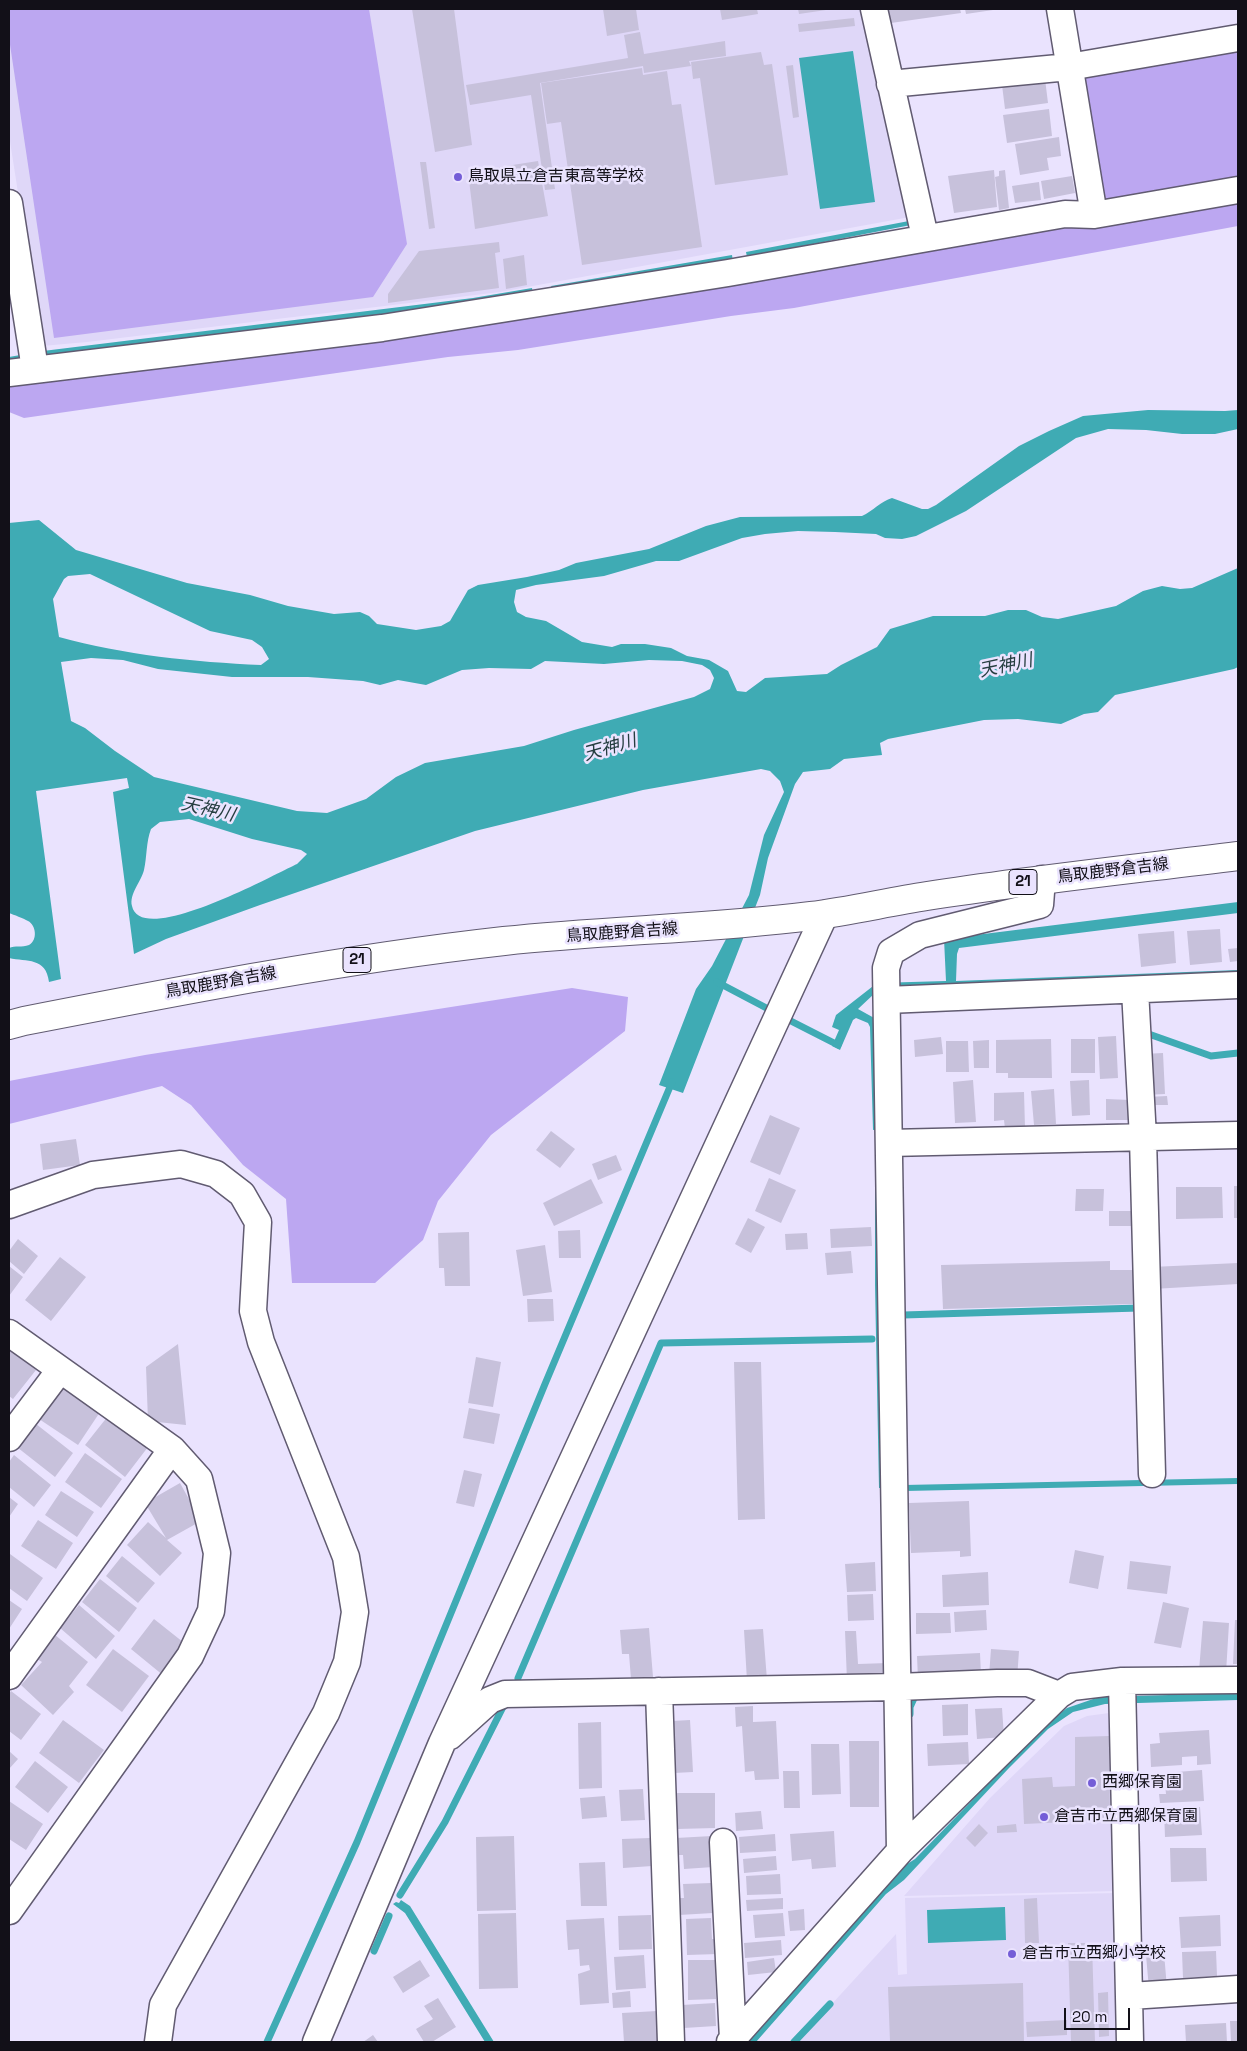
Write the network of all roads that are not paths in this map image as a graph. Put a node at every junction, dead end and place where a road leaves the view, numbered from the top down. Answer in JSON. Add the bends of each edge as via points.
{"nodes":[{"id":1,"x":874,"y":9,"type":"edge"},
{"id":2,"x":1060,"y":9,"type":"edge"},
{"id":3,"x":1238,"y":38,"type":"edge"},
{"id":4,"x":1069,"y":67,"type":"junction"},
{"id":5,"x":890,"y":84,"type":"junction"},
{"id":6,"x":1238,"y":190,"type":"edge"},
{"id":7,"x":9,"y":203,"type":"edge"},
{"id":8,"x":1094,"y":215,"type":"junction"},
{"id":9,"x":925,"y":237,"type":"junction"},
{"id":10,"x":35,"y":370,"type":"junction"},
{"id":11,"x":9,"y":373,"type":"edge"},
{"id":12,"x":1238,"y":856,"type":"edge"},
{"id":13,"x":1042,"y":879,"type":"junction"},
{"id":14,"x":817,"y":915,"type":"junction"},
{"id":15,"x":1238,"y":985,"type":"edge"},
{"id":16,"x":1135,"y":990,"type":"junction"},
{"id":17,"x":887,"y":1000,"type":"junction"},
{"id":18,"x":9,"y":1025,"type":"edge"},
{"id":19,"x":1238,"y":1135,"type":"edge"},
{"id":20,"x":1143,"y":1138,"type":"junction"},
{"id":21,"x":889,"y":1143,"type":"junction"},
{"id":22,"x":9,"y":1205,"type":"edge"},
{"id":23,"x":9,"y":1333,"type":"edge"},
{"id":24,"x":60,"y":1370,"type":"junction"},
{"id":25,"x":9,"y":1438,"type":"edge"},
{"id":26,"x":172,"y":1449,"type":"junction"},
{"id":27,"x":1152,"y":1474,"type":"dead end"},
{"id":28,"x":9,"y":1676,"type":"edge"},
{"id":29,"x":1238,"y":1680,"type":"edge"},
{"id":30,"x":1122,"y":1682,"type":"junction"},
{"id":31,"x":898,"y":1687,"type":"junction"},
{"id":32,"x":659,"y":1691,"type":"junction"},
{"id":33,"x":1059,"y":1695,"type":"junction"},
{"id":34,"x":442,"y":1743,"type":"junction"},
{"id":35,"x":723,"y":1842,"type":"dead end"},
{"id":36,"x":900,"y":1851,"type":"junction"},
{"id":37,"x":9,"y":1911,"type":"edge"},
{"id":38,"x":1238,"y":1989,"type":"edge"},
{"id":39,"x":1130,"y":1996,"type":"junction"},
{"id":40,"x":732,"y":2041,"type":"edge"},
{"id":41,"x":158,"y":2042,"type":"edge"},
{"id":42,"x":316,"y":2042,"type":"edge"},
{"id":43,"x":671,"y":2042,"type":"edge"},
{"id":44,"x":1130,"y":2042,"type":"edge"}],
"edges":[{"from":1,"to":5,"type":"street"},
{"from":2,"to":4,"type":"street"},
{"from":3,"to":4,"type":"street"},
{"from":4,"to":5,"type":"street"},
{"from":4,"to":8,"type":"street"},
{"from":5,"to":9,"type":"street"},
{"from":6,"to":8,"type":"street"},
{"from":7,"to":10,"type":"street"},
{"from":8,"to":9,"type":"street","via":[[1065,214]]},
{"from":9,"to":10,"type":"street","via":[[728,273],[382,328]]},
{"from":10,"to":11,"type":"street"},
{"from":12,"to":13,"type":"main road","name":"鳥取鹿野倉吉線","number":"21"},
{"from":13,"to":14,"type":"main road","name":"鳥取鹿野倉吉線","number":"21"},
{"from":13,"to":17,"type":"street","via":[[1040,904],[920,935],[891,952],[886,968]]},
{"from":14,"to":18,"type":"main road","name":"鳥取鹿野倉吉線","number":"21","via":[[506,941],[350,961],[201,986]]},
{"from":14,"to":34,"type":"street"},
{"from":15,"to":16,"type":"street"},
{"from":16,"to":17,"type":"street"},
{"from":16,"to":20,"type":"street"},
{"from":17,"to":21,"type":"street"},
{"from":19,"to":20,"type":"street"},
{"from":20,"to":21,"type":"street"},
{"from":20,"to":27,"type":"street"},
{"from":21,"to":31,"type":"street"},
{"from":22,"to":41,"type":"street","via":[[93,1176],[180,1164],[216,1174],[242,1194],[258,1222],[253,1311],[261,1342],[346,1557],[355,1612],[347,1662],[326,1713],[163,2005]]},
{"from":23,"to":24,"type":"street"},
{"from":24,"to":25,"type":"street"},
{"from":24,"to":26,"type":"street"},
{"from":26,"to":28,"type":"street"},
{"from":26,"to":37,"type":"street","via":[[199,1479],[218,1553],[211,1611],[190,1656]]},
{"from":29,"to":30,"type":"street"},
{"from":30,"to":33,"type":"street","via":[[1072,1686]]},
{"from":30,"to":39,"type":"street"},
{"from":31,"to":32,"type":"street"},
{"from":31,"to":33,"type":"street","via":[[1028,1683]]},
{"from":31,"to":36,"type":"street"},
{"from":32,"to":34,"type":"street","via":[[505,1694],[490,1700]]},
{"from":32,"to":43,"type":"street"},
{"from":33,"to":36,"type":"street"},
{"from":34,"to":42,"type":"street"},
{"from":35,"to":40,"type":"street"},
{"from":36,"to":40,"type":"street"},
{"from":38,"to":39,"type":"street"},
{"from":39,"to":44,"type":"street"}]}
